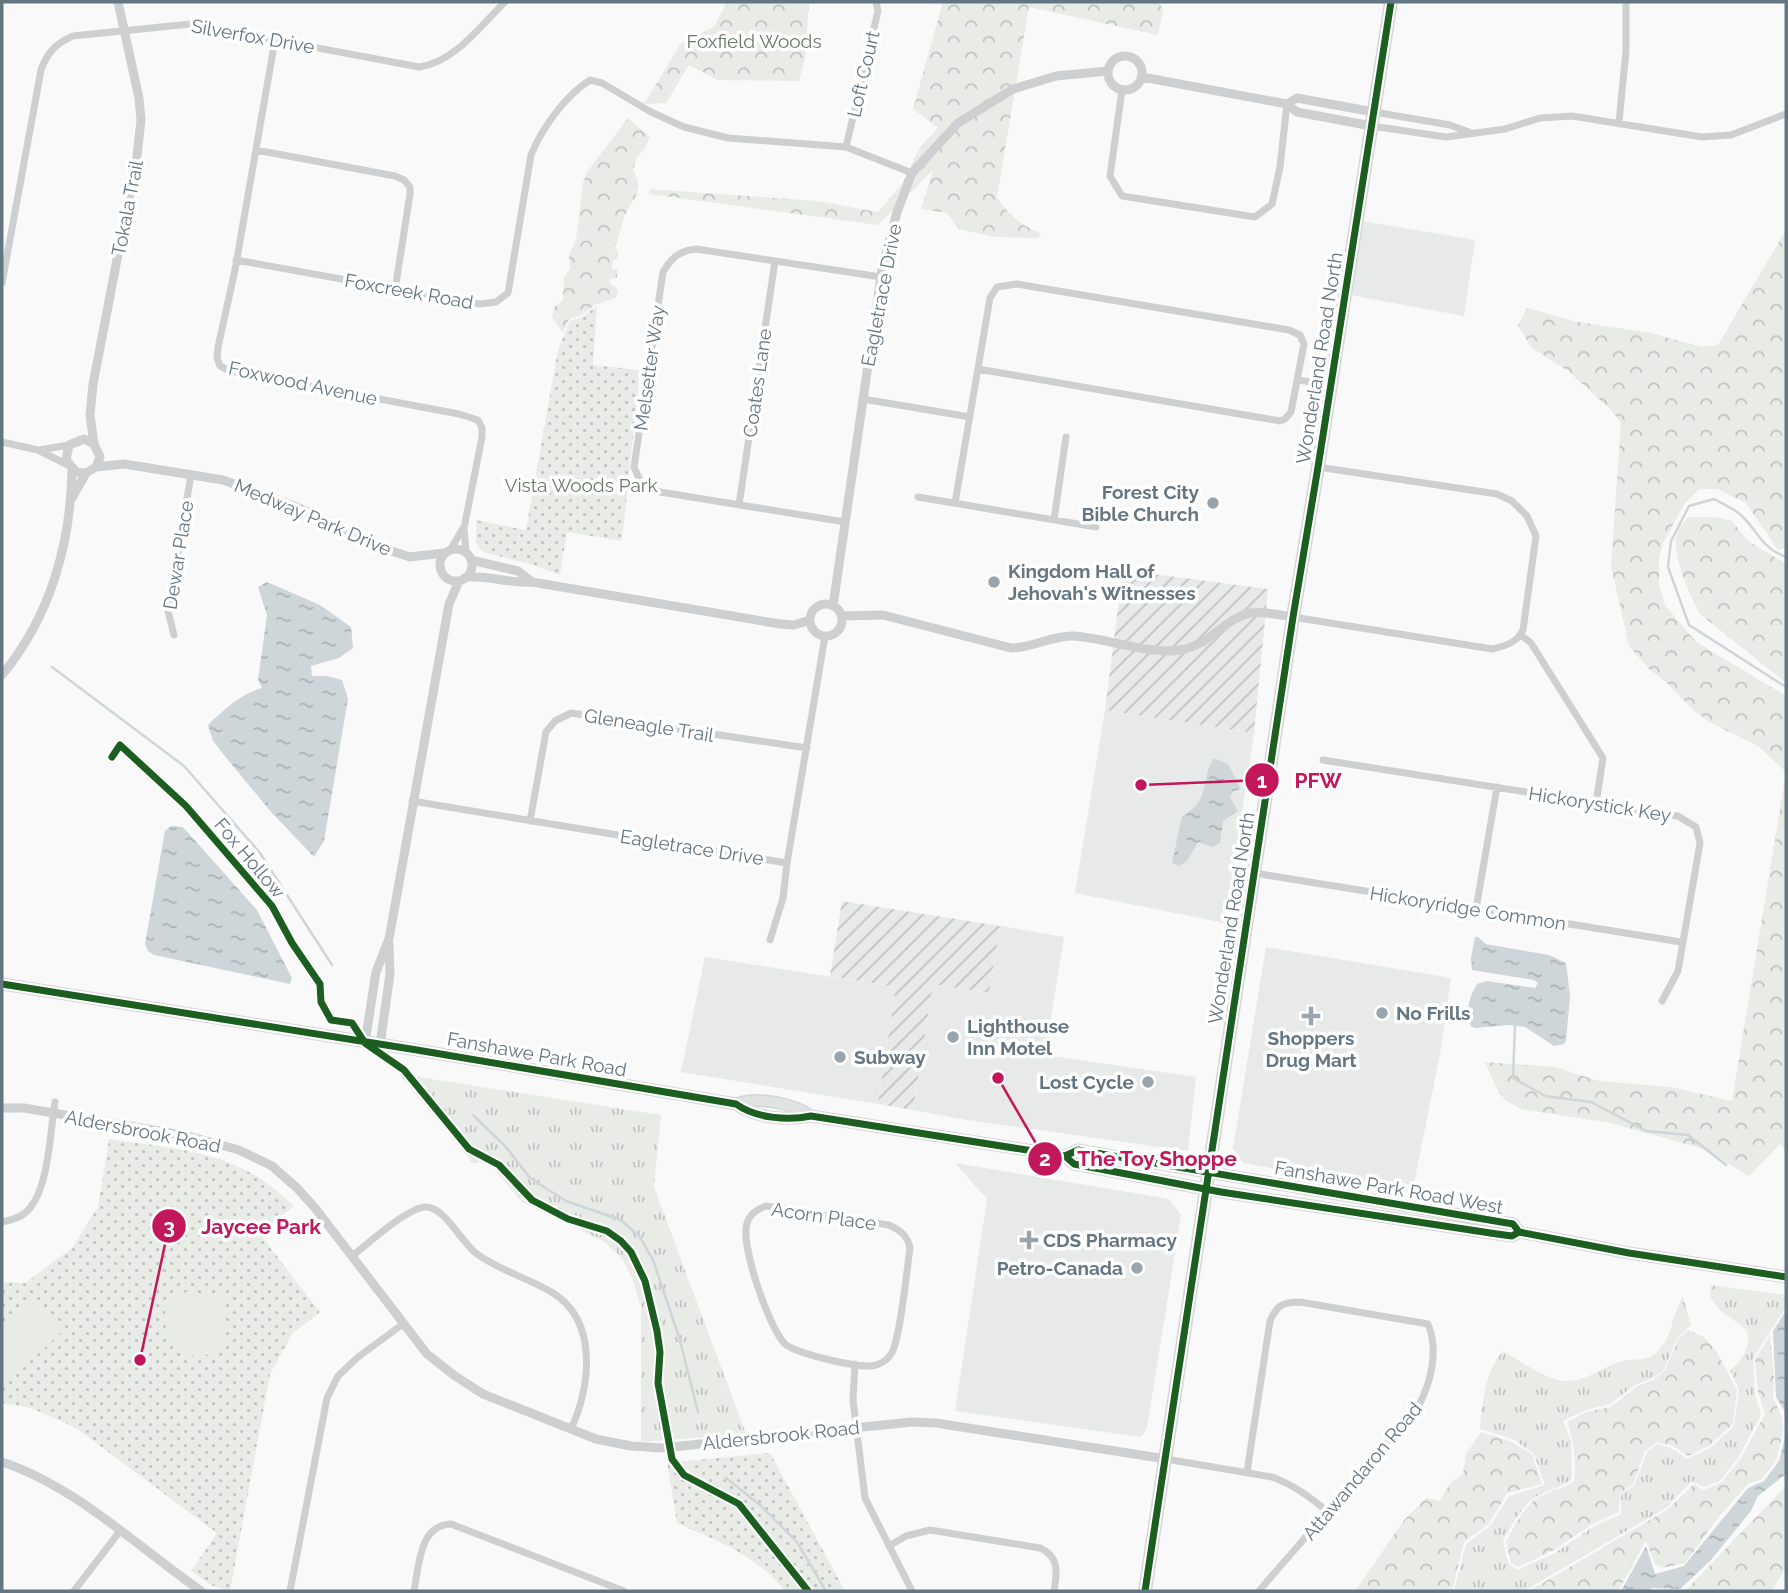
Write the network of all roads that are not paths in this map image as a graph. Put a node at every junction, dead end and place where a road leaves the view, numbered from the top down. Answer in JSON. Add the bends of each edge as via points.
{"nodes":[{"id":1,"x":118,"y":2,"type":"edge"},
{"id":2,"x":876,"y":2,"type":"edge"},
{"id":3,"x":1391,"y":2,"type":"edge"},
{"id":4,"x":1626,"y":2,"type":"edge"},
{"id":5,"x":502,"y":3,"type":"edge"},
{"id":6,"x":125,"y":31,"type":"junction"},
{"id":7,"x":275,"y":40,"type":"junction"},
{"id":8,"x":1108,"y":71,"type":"junction"},
{"id":9,"x":1142,"y":77,"type":"junction"},
{"id":10,"x":1122,"y":90,"type":"junction"},
{"id":11,"x":1287,"y":104,"type":"junction"},
{"id":12,"x":1374,"y":112,"type":"junction"},
{"id":13,"x":1786,"y":114,"type":"edge"},
{"id":14,"x":1619,"y":122,"type":"junction"},
{"id":15,"x":1372,"y":126,"type":"junction"},
{"id":16,"x":1470,"y":133,"type":"junction"},
{"id":17,"x":846,"y":147,"type":"junction"},
{"id":18,"x":256,"y":150,"type":"junction"},
{"id":19,"x":912,"y":173,"type":"junction"},
{"id":20,"x":236,"y":260,"type":"junction"},
{"id":21,"x":775,"y":261,"type":"junction"},
{"id":22,"x":881,"y":277,"type":"junction"},
{"id":23,"x":2,"y":283,"type":"edge"},
{"id":24,"x":395,"y":290,"type":"junction"},
{"id":25,"x":978,"y":369,"type":"junction"},
{"id":26,"x":1298,"y":380,"type":"junction"},
{"id":27,"x":1331,"y":385,"type":"junction"},
{"id":28,"x":863,"y":400,"type":"junction"},
{"id":29,"x":90,"y":415,"type":"junction"},
{"id":30,"x":970,"y":417,"type":"junction"},
{"id":31,"x":1066,"y":437,"type":"dead end"},
{"id":32,"x":2,"y":442,"type":"edge"},
{"id":33,"x":74,"y":442,"type":"junction"},
{"id":34,"x":97,"y":448,"type":"junction"},
{"id":35,"x":38,"y":450,"type":"junction"},
{"id":36,"x":124,"y":464,"type":"junction"},
{"id":37,"x":70,"y":467,"type":"junction"},
{"id":38,"x":96,"y":467,"type":"junction"},
{"id":39,"x":1318,"y":467,"type":"junction"},
{"id":40,"x":86,"y":473,"type":"junction"},
{"id":41,"x":191,"y":475,"type":"junction"},
{"id":42,"x":918,"y":497,"type":"dead end"},
{"id":43,"x":71,"y":500,"type":"junction"},
{"id":44,"x":955,"y":503,"type":"junction"},
{"id":45,"x":739,"y":505,"type":"junction"},
{"id":46,"x":1054,"y":520,"type":"junction"},
{"id":47,"x":845,"y":522,"type":"junction"},
{"id":48,"x":464,"y":527,"type":"junction"},
{"id":49,"x":1096,"y":527,"type":"dead end"},
{"id":50,"x":447,"y":551,"type":"junction"},
{"id":51,"x":469,"y":556,"type":"junction"},
{"id":52,"x":419,"y":557,"type":"junction"},
{"id":53,"x":443,"y":574,"type":"junction"},
{"id":54,"x":463,"y":579,"type":"junction"},
{"id":55,"x":532,"y":582,"type":"junction"},
{"id":56,"x":449,"y":604,"type":"junction"},
{"id":57,"x":833,"y":606,"type":"junction"},
{"id":58,"x":842,"y":616,"type":"junction"},
{"id":59,"x":1293,"y":617,"type":"junction"},
{"id":60,"x":810,"y":620,"type":"junction"},
{"id":61,"x":174,"y":635,"type":"dead end"},
{"id":62,"x":1521,"y":635,"type":"junction"},
{"id":63,"x":825,"y":636,"type":"junction"},
{"id":64,"x":2,"y":675,"type":"edge"},
{"id":65,"x":807,"y":748,"type":"junction"},
{"id":66,"x":1323,"y":760,"type":"dead end"},
{"id":67,"x":1497,"y":788,"type":"junction"},
{"id":68,"x":412,"y":801,"type":"junction"},
{"id":69,"x":1596,"y":803,"type":"junction"},
{"id":70,"x":530,"y":821,"type":"junction"},
{"id":71,"x":787,"y":863,"type":"junction"},
{"id":72,"x":1254,"y":873,"type":"junction"},
{"id":73,"x":1476,"y":909,"type":"junction"},
{"id":74,"x":389,"y":939,"type":"junction"},
{"id":75,"x":770,"y":940,"type":"dead end"},
{"id":76,"x":1681,"y":942,"type":"junction"},
{"id":77,"x":2,"y":984,"type":"edge"},
{"id":78,"x":1662,"y":1001,"type":"dead end"},
{"id":79,"x":365,"y":1043,"type":"junction"},
{"id":80,"x":380,"y":1045,"type":"junction"},
{"id":81,"x":55,"y":1102,"type":"dead end"},
{"id":82,"x":2,"y":1108,"type":"edge"},
{"id":83,"x":53,"y":1114,"type":"junction"},
{"id":84,"x":1065,"y":1156,"type":"junction"},
{"id":85,"x":1209,"y":1172,"type":"junction"},
{"id":86,"x":1207,"y":1189,"type":"junction"},
{"id":87,"x":2,"y":1222,"type":"edge"},
{"id":88,"x":1519,"y":1231,"type":"junction"},
{"id":89,"x":352,"y":1256,"type":"junction"},
{"id":90,"x":1786,"y":1277,"type":"edge"},
{"id":91,"x":403,"y":1324,"type":"junction"},
{"id":92,"x":855,"y":1364,"type":"junction"},
{"id":93,"x":856,"y":1427,"type":"junction"},
{"id":94,"x":570,"y":1429,"type":"junction"},
{"id":95,"x":1166,"y":1459,"type":"junction"},
{"id":96,"x":2,"y":1462,"type":"edge"},
{"id":97,"x":1247,"y":1472,"type":"junction"},
{"id":98,"x":1328,"y":1512,"type":"junction"},
{"id":99,"x":120,"y":1531,"type":"junction"},
{"id":100,"x":889,"y":1546,"type":"junction"},
{"id":101,"x":74,"y":1591,"type":"edge"},
{"id":102,"x":201,"y":1591,"type":"edge"},
{"id":103,"x":290,"y":1591,"type":"edge"},
{"id":104,"x":414,"y":1591,"type":"edge"},
{"id":105,"x":624,"y":1591,"type":"edge"},
{"id":106,"x":912,"y":1591,"type":"edge"},
{"id":107,"x":1054,"y":1591,"type":"edge"},
{"id":108,"x":1145,"y":1591,"type":"edge"},
{"id":109,"x":1259,"y":1591,"type":"edge"}],
"edges":[{"from":1,"to":6,"type":"street","name":"Tokala Trail"},
{"from":2,"to":17,"type":"street","name":"Loft Court","via":[[878,11]]},
{"from":3,"to":12,"type":"main road","name":"Wonderland Road North"},
{"from":4,"to":14,"type":"street"},
{"from":5,"to":7,"type":"street","name":"Silverfox Drive","via":[[451,54],[428,66]]},
{"from":6,"to":7,"type":"street","name":"Silverfox Drive","via":[[190,24]]},
{"from":6,"to":23,"type":"street","name":"Silverfox Drive","via":[[73,36],[59,43],[45,60]]},
{"from":6,"to":29,"type":"street","name":"Tokala Trail","via":[[141,120]]},
{"from":7,"to":18,"type":"street","name":"Foxwood Avenue"},
{"from":8,"to":9,"type":"street","via":[[1113,61],[1128,56],[1141,66]]},
{"from":8,"to":10,"type":"street","via":[[1111,82]]},
{"from":8,"to":19,"type":"street","name":"Eagletrace Drive","via":[[1056,76],[1013,89],[958,123]]},
{"from":9,"to":10,"type":"street","via":[[1136,86]]},
{"from":9,"to":11,"type":"street"},
{"from":10,"to":11,"type":"street","via":[[1110,176],[1122,195],[1255,217],[1272,204]]},
{"from":11,"to":12,"type":"street","via":[[1297,98]]},
{"from":11,"to":15,"type":"street","via":[[1297,112]]},
{"from":12,"to":15,"type":"main road","name":"Wonderland Road North"},
{"from":12,"to":16,"type":"street","via":[[1450,125]]},
{"from":13,"to":14,"type":"street","via":[[1731,135],[1702,137]]},
{"from":14,"to":16,"type":"street","via":[[1572,116],[1540,118]]},
{"from":15,"to":16,"type":"street","via":[[1446,137]]},
{"from":15,"to":27,"type":"main road","name":"Wonderland Road North"},
{"from":17,"to":19,"type":"street","name":"Foxcreek Road"},
{"from":17,"to":24,"type":"street","name":"Foxcreek Road","via":[[728,138],[684,127],[590,80],[545,128],[531,155],[508,293],[496,302],[480,304]]},
{"from":18,"to":20,"type":"street","name":"Foxwood Avenue"},
{"from":18,"to":24,"type":"street","via":[[404,180],[410,194]]},
{"from":19,"to":22,"type":"street","name":"Eagletrace Drive"},
{"from":20,"to":24,"type":"street","name":"Foxcreek Road"},
{"from":20,"to":48,"type":"street","name":"Foxwood Avenue","via":[[218,347],[220,366],[478,420],[482,437]]},
{"from":21,"to":22,"type":"street","name":"Melsetter Way"},
{"from":21,"to":45,"type":"street","name":"Coates Lane"},
{"from":21,"to":45,"type":"street","name":"Melsetter Way","via":[[696,249],[682,251],[663,272],[634,467],[641,483],[660,492]]},
{"from":22,"to":28,"type":"street","name":"Eagletrace Drive"},
{"from":25,"to":26,"type":"street","via":[[1280,421],[1291,412]]},
{"from":25,"to":26,"type":"street","via":[[990,298],[998,287],[1009,284],[1289,330],[1300,335],[1304,345]]},
{"from":25,"to":30,"type":"street"},
{"from":26,"to":27,"type":"street"},
{"from":27,"to":39,"type":"main road","name":"Wonderland Road North"},
{"from":28,"to":30,"type":"street"},
{"from":28,"to":47,"type":"street","name":"Eagletrace Drive"},
{"from":29,"to":33,"type":"street","name":"Tokala Trail"},
{"from":29,"to":34,"type":"street","name":"Tokala Trail"},
{"from":30,"to":44,"type":"street"},
{"from":31,"to":46,"type":"street"},
{"from":32,"to":35,"type":"street"},
{"from":33,"to":34,"type":"street","via":[[89,440]]},
{"from":33,"to":35,"type":"street"},
{"from":33,"to":37,"type":"street","via":[[65,455]]},
{"from":34,"to":36,"type":"street","name":"Medway Park Drive"},
{"from":34,"to":38,"type":"street"},
{"from":35,"to":37,"type":"street"},
{"from":36,"to":38,"type":"street","name":"Medway Park Drive"},
{"from":36,"to":41,"type":"street","name":"Medway Park Drive"},
{"from":37,"to":40,"type":"street"},
{"from":37,"to":43,"type":"street"},
{"from":38,"to":40,"type":"street"},
{"from":39,"to":59,"type":"main road","name":"Wonderland Road North"},
{"from":39,"to":62,"type":"street","via":[[1497,494],[1512,501],[1527,516],[1536,536]]},
{"from":40,"to":43,"type":"street"},
{"from":41,"to":52,"type":"street","name":"Medway Park Drive","via":[[242,485],[384,549]]},
{"from":41,"to":61,"type":"street","name":"Dewar Place","via":[[168,611]]},
{"from":42,"to":44,"type":"street"},
{"from":43,"to":64,"type":"street","via":[[54,583],[28,638]]},
{"from":44,"to":46,"type":"street"},
{"from":45,"to":47,"type":"street","name":"Melsetter Way"},
{"from":46,"to":49,"type":"street"},
{"from":47,"to":57,"type":"street","name":"Eagletrace Drive"},
{"from":48,"to":50,"type":"street","name":"Foxwood Avenue"},
{"from":48,"to":51,"type":"street","name":"Foxwood Avenue"},
{"from":50,"to":51,"type":"street"},
{"from":50,"to":52,"type":"street","name":"Medway Park Drive"},
{"from":50,"to":53,"type":"street","via":[[440,562]]},
{"from":51,"to":54,"type":"street","via":[[471,569]]},
{"from":51,"to":55,"type":"street","via":[[518,571]]},
{"from":52,"to":53,"type":"street","name":"Medway Park Drive"},
{"from":53,"to":54,"type":"street"},
{"from":53,"to":56,"type":"street"},
{"from":54,"to":55,"type":"street","via":[[478,576]]},
{"from":54,"to":56,"type":"street"},
{"from":55,"to":60,"type":"street","via":[[780,624]]},
{"from":56,"to":68,"type":"street"},
{"from":57,"to":58,"type":"street"},
{"from":57,"to":60,"type":"street","via":[[815,608]]},
{"from":58,"to":59,"type":"street","via":[[883,615],[1011,648],[1074,636],[1169,651],[1204,642],[1250,613]]},
{"from":58,"to":63,"type":"street","via":[[837,632]]},
{"from":59,"to":62,"type":"street","via":[[1492,649]]},
{"from":59,"to":72,"type":"main road","name":"Wonderland Road North"},
{"from":60,"to":63,"type":"street","via":[[814,631]]},
{"from":62,"to":69,"type":"street","via":[[1531,643],[1603,758]]},
{"from":63,"to":65,"type":"street","name":"Eagletrace Drive"},
{"from":65,"to":70,"type":"street","name":"Gleneagle Trail","via":[[571,713],[546,732]]},
{"from":65,"to":71,"type":"street","name":"Eagletrace Drive"},
{"from":66,"to":67,"type":"street","name":"Hickorystick Key"},
{"from":67,"to":69,"type":"street","name":"Hickorystick Key"},
{"from":67,"to":73,"type":"street"},
{"from":68,"to":70,"type":"street","name":"Eagletrace Drive"},
{"from":68,"to":74,"type":"street"},
{"from":69,"to":76,"type":"street","name":"Hickorystick Key","via":[[1678,816],[1696,827],[1700,843]]},
{"from":70,"to":71,"type":"street","name":"Eagletrace Drive"},
{"from":71,"to":75,"type":"street","via":[[783,898]]},
{"from":72,"to":73,"type":"street","name":"Hickoryridge Common"},
{"from":72,"to":85,"type":"main road","name":"Wonderland Road North"},
{"from":73,"to":76,"type":"street","name":"Hickoryridge Common"},
{"from":74,"to":79,"type":"street","via":[[376,972]]},
{"from":74,"to":80,"type":"street","via":[[390,974]]},
{"from":76,"to":78,"type":"street","name":"Hickorystick Key","via":[[1676,977]]},
{"from":77,"to":79,"type":"main road","name":"Fanshawe Park Road"},
{"from":79,"to":80,"type":"main road","name":"Fanshawe Park Road"},
{"from":80,"to":84,"type":"main road","name":"Fanshawe Park Road","via":[[736,1104],[748,1099],[799,1107],[811,1116]]},
{"from":81,"to":83,"type":"street"},
{"from":82,"to":83,"type":"street","name":"Aldersbrook Road"},
{"from":83,"to":87,"type":"street","via":[[41,1189],[30,1208],[18,1218]]},
{"from":83,"to":89,"type":"street","name":"Aldersbrook Road","via":[[188,1136],[239,1150],[272,1167],[296,1188]]},
{"from":84,"to":85,"type":"main road","name":"Fanshawe Park Road","via":[[1078,1150]]},
{"from":84,"to":86,"type":"main road","name":"Fanshawe Park Road","via":[[1074,1164]]},
{"from":85,"to":86,"type":"main road","name":"Wonderland Road North"},
{"from":85,"to":88,"type":"main road","name":"Fanshawe Park Road West","via":[[1513,1224]]},
{"from":86,"to":88,"type":"main road","name":"Fanshawe Park Road West","via":[[1504,1235]]},
{"from":86,"to":95,"type":"main road","name":"Wonderland Road North"},
{"from":88,"to":90,"type":"main road","name":"Fanshawe Park Road West"},
{"from":89,"to":91,"type":"street","name":"Aldersbrook Road"},
{"from":89,"to":94,"type":"street","via":[[412,1212],[429,1207],[442,1214],[477,1254],[560,1298],[579,1323],[586,1355],[584,1395]]},
{"from":91,"to":94,"type":"street","name":"Aldersbrook Road","via":[[426,1354],[483,1394]]},
{"from":91,"to":103,"type":"street","via":[[338,1376],[327,1398]]},
{"from":92,"to":92,"type":"street","name":"Acorn Place","via":[[881,1363],[895,1346],[910,1248],[904,1235],[889,1225],[761,1207],[747,1222],[747,1253],[782,1340],[802,1353]]},
{"from":92,"to":93,"type":"street"},
{"from":93,"to":94,"type":"street","name":"Aldersbrook Road","via":[[662,1448],[614,1444]]},
{"from":93,"to":95,"type":"street","name":"Aldersbrook Road","via":[[936,1423]]},
{"from":93,"to":100,"type":"street","via":[[865,1498]]},
{"from":95,"to":97,"type":"street","name":"Aldersbrook Road"},
{"from":95,"to":108,"type":"main road","name":"Wonderland Road North"},
{"from":96,"to":99,"type":"street","via":[[44,1478]]},
{"from":97,"to":98,"type":"street","name":"Aldersbrook Road","via":[[1287,1483]]},
{"from":97,"to":98,"type":"street","name":"Attawandaron Road","via":[[1270,1321],[1280,1304],[1300,1302],[1428,1324],[1434,1344],[1422,1400]]},
{"from":98,"to":109,"type":"street","name":"Attawandaron Road"},
{"from":99,"to":101,"type":"street"},
{"from":99,"to":102,"type":"street"},
{"from":100,"to":106,"type":"street"},
{"from":100,"to":107,"type":"street","via":[[930,1530],[1040,1548],[1057,1564]]},
{"from":104,"to":105,"type":"street","via":[[423,1546],[440,1524],[451,1524]]}]}
